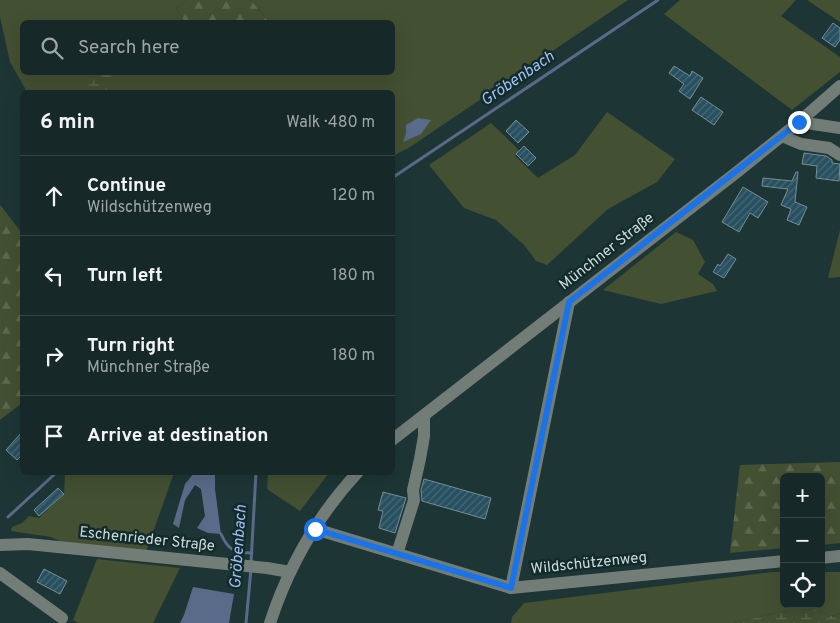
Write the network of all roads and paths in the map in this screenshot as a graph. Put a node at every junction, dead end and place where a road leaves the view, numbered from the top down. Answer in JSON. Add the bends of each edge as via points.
{"nodes":[{"id":1,"x":840,"y":86,"type":"edge"},
{"id":2,"x":799,"y":122,"type":"junction"},
{"id":3,"x":840,"y":128,"type":"edge"},
{"id":4,"x":782,"y":136,"type":"junction"},
{"id":5,"x":840,"y":155,"type":"edge"},
{"id":6,"x":569,"y":302,"type":"junction"},
{"id":7,"x":424,"y":416,"type":"junction"},
{"id":8,"x":395,"y":438,"type":"edge"},
{"id":9,"x":356,"y":475,"type":"edge"},
{"id":10,"x":315,"y":529,"type":"junction"},
{"id":11,"x":0,"y":545,"type":"edge"},
{"id":12,"x":397,"y":554,"type":"junction"},
{"id":13,"x":840,"y":556,"type":"edge"},
{"id":14,"x":825,"y":558,"type":"edge"},
{"id":15,"x":780,"y":561,"type":"edge"},
{"id":16,"x":290,"y":572,"type":"junction"},
{"id":17,"x":0,"y":573,"type":"edge"},
{"id":18,"x":511,"y":588,"type":"junction"},
{"id":19,"x":62,"y":618,"type":"dead end"},
{"id":20,"x":270,"y":623,"type":"edge"}],
"edges":[{"from":1,"to":2,"type":"street","name":"Münchner Straße"},
{"from":2,"to":3,"type":"street"},
{"from":2,"to":4,"type":"street","name":"Münchner Straße"},
{"from":4,"to":5,"type":"street","via":[[801,144],[829,148]]},
{"from":4,"to":6,"type":"street","name":"Münchner Straße"},
{"from":6,"to":7,"type":"street","name":"Münchner Straße"},
{"from":6,"to":18,"type":"street"},
{"from":7,"to":8,"type":"street","name":"Münchner Straße"},
{"from":7,"to":12,"type":"street","via":[[424,436],[412,490],[414,500]]},
{"from":9,"to":10,"type":"street"},
{"from":10,"to":12,"type":"street","name":"Wildschützenweg"},
{"from":10,"to":16,"type":"street"},
{"from":11,"to":16,"type":"street","name":"Eschenrieder Straße","via":[[28,544]]},
{"from":12,"to":18,"type":"street","name":"Wildschützenweg"},
{"from":13,"to":14,"type":"street"},
{"from":15,"to":18,"type":"street","name":"Wildschützenweg"},
{"from":16,"to":20,"type":"street"},
{"from":17,"to":19,"type":"street"}]}
